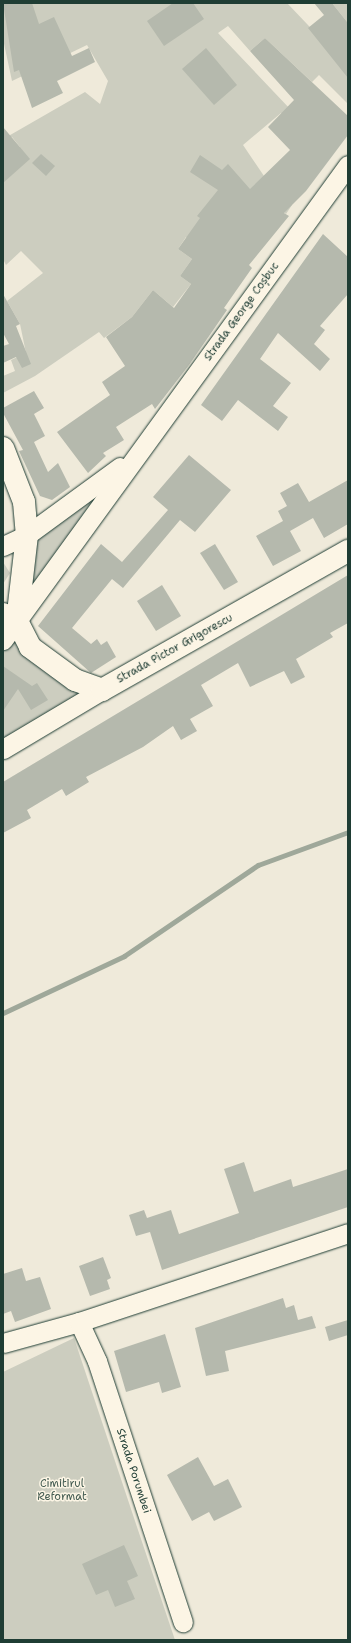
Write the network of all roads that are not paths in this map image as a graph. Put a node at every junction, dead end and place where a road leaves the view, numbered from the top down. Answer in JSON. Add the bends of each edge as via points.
{"nodes":[{"id":1,"x":348,"y":165,"type":"edge"},
{"id":2,"x":3,"y":448,"type":"edge"},
{"id":3,"x":134,"y":457,"type":"junction"},
{"id":4,"x":26,"y":535,"type":"junction"},
{"id":5,"x":3,"y":546,"type":"edge"},
{"id":6,"x":348,"y":551,"type":"edge"},
{"id":7,"x":10,"y":616,"type":"edge"},
{"id":8,"x":3,"y":640,"type":"edge"},
{"id":9,"x":102,"y":690,"type":"junction"},
{"id":10,"x":3,"y":749,"type":"edge"},
{"id":11,"x":348,"y":1233,"type":"edge"},
{"id":12,"x":78,"y":1322,"type":"junction"},
{"id":13,"x":3,"y":1343,"type":"edge"},
{"id":14,"x":183,"y":1622,"type":"dead end"}],
"edges":[{"from":1,"to":3,"type":"street","name":"Strada George Coșbuc"},
{"from":2,"to":4,"type":"street","via":[[24,502]]},
{"from":3,"to":4,"type":"street","name":"Strada George Coșbuc"},
{"from":3,"to":7,"type":"street","name":"Strada George Coșbuc"},
{"from":4,"to":5,"type":"street","name":"Strada George Coșbuc"},
{"from":4,"to":7,"type":"street"},
{"from":6,"to":9,"type":"street","name":"Strada Pictor Grigorescu"},
{"from":7,"to":8,"type":"street","name":"Strada George Coșbuc"},
{"from":7,"to":9,"type":"street","via":[[30,647],[75,680]]},
{"from":9,"to":10,"type":"street","name":"Strada Pictor Grigorescu"},
{"from":11,"to":12,"type":"street"},
{"from":12,"to":13,"type":"street"},
{"from":12,"to":14,"type":"street","name":"Strada Porumbei","via":[[96,1361]]}]}
